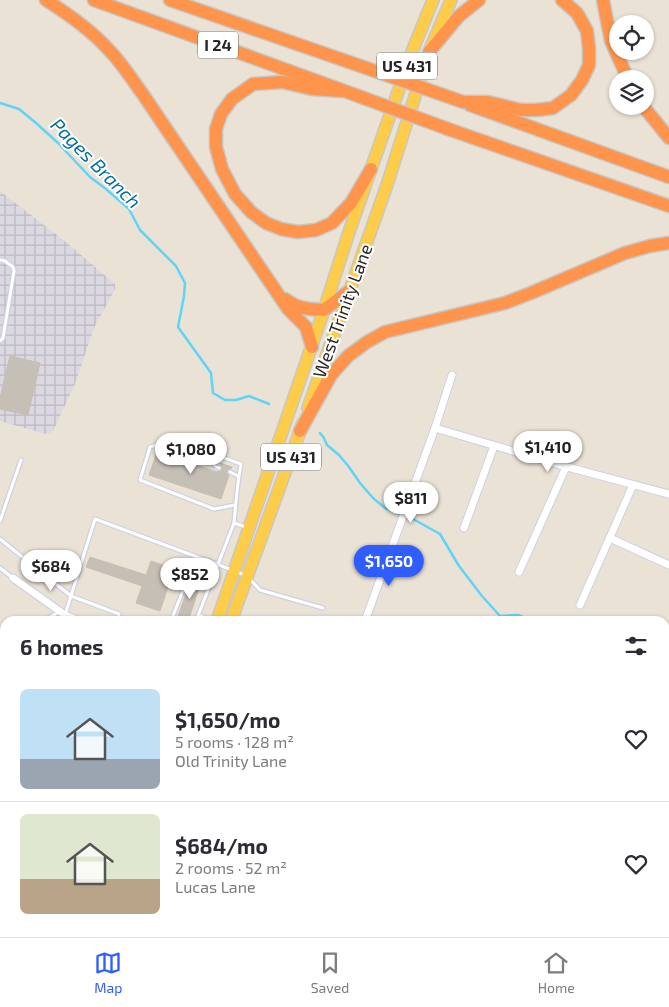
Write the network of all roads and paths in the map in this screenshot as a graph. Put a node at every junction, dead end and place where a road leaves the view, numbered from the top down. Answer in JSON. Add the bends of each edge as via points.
{"nodes":[{"id":1,"x":46,"y":0,"type":"edge"},
{"id":2,"x":94,"y":0,"type":"edge"},
{"id":3,"x":170,"y":0,"type":"edge"},
{"id":4,"x":433,"y":0,"type":"edge"},
{"id":5,"x":451,"y":0,"type":"edge"},
{"id":6,"x":479,"y":0,"type":"edge"},
{"id":7,"x":562,"y":0,"type":"edge"},
{"id":8,"x":603,"y":0,"type":"edge"},
{"id":9,"x":429,"y":52,"type":"junction"},
{"id":10,"x":624,"y":70,"type":"edge"},
{"id":11,"x":342,"y":91,"type":"junction"},
{"id":12,"x":463,"y":102,"type":"junction"},
{"id":13,"x":650,"y":115,"type":"edge"},
{"id":14,"x":669,"y":138,"type":"edge"},
{"id":15,"x":371,"y":170,"type":"junction"},
{"id":16,"x":669,"y":177,"type":"edge"},
{"id":17,"x":669,"y":206,"type":"edge"},
{"id":18,"x":669,"y":243,"type":"edge"},
{"id":19,"x":0,"y":260,"type":"edge"},
{"id":20,"x":350,"y":291,"type":"junction"},
{"id":21,"x":279,"y":294,"type":"junction"},
{"id":22,"x":324,"y":310,"type":"junction"},
{"id":23,"x":0,"y":341,"type":"edge"},
{"id":24,"x":312,"y":347,"type":"junction"},
{"id":25,"x":452,"y":375,"type":"dead end"},
{"id":26,"x":435,"y":428,"type":"junction"},
{"id":27,"x":300,"y":431,"type":"junction"},
{"id":28,"x":494,"y":446,"type":"junction"},
{"id":29,"x":211,"y":459,"type":"junction"},
{"id":30,"x":21,"y":460,"type":"dead end"},
{"id":31,"x":566,"y":467,"type":"junction"},
{"id":32,"x":219,"y":468,"type":"dead end"},
{"id":33,"x":230,"y":472,"type":"dead end"},
{"id":34,"x":238,"y":476,"type":"junction"},
{"id":35,"x":633,"y":484,"type":"junction"},
{"id":36,"x":669,"y":494,"type":"edge"},
{"id":37,"x":235,"y":505,"type":"junction"},
{"id":38,"x":0,"y":521,"type":"edge"},
{"id":39,"x":234,"y":523,"type":"junction"},
{"id":40,"x":250,"y":528,"type":"junction"},
{"id":41,"x":464,"y":528,"type":"dead end"},
{"id":42,"x":264,"y":533,"type":"junction"},
{"id":43,"x":610,"y":538,"type":"junction"},
{"id":44,"x":0,"y":539,"type":"edge"},
{"id":45,"x":196,"y":557,"type":"junction"},
{"id":46,"x":218,"y":564,"type":"junction"},
{"id":47,"x":669,"y":565,"type":"edge"},
{"id":48,"x":0,"y":568,"type":"edge"},
{"id":49,"x":236,"y":571,"type":"junction"},
{"id":50,"x":519,"y":572,"type":"dead end"},
{"id":51,"x":248,"y":576,"type":"junction"},
{"id":52,"x":13,"y":578,"type":"joint"},
{"id":53,"x":71,"y":596,"type":"junction"},
{"id":54,"x":580,"y":605,"type":"dead end"},
{"id":55,"x":323,"y":608,"type":"dead end"},
{"id":56,"x":62,"y":613,"type":"junction"},
{"id":57,"x":198,"y":615,"type":"edge"},
{"id":58,"x":55,"y":616,"type":"edge"},
{"id":59,"x":69,"y":616,"type":"edge"},
{"id":60,"x":119,"y":616,"type":"edge"},
{"id":61,"x":173,"y":616,"type":"edge"},
{"id":62,"x":219,"y":616,"type":"edge"},
{"id":63,"x":233,"y":616,"type":"edge"},
{"id":64,"x":367,"y":616,"type":"edge"}],
"edges":[{"from":1,"to":21,"type":"highway","via":[[88,30],[124,67]]},
{"from":2,"to":11,"type":"highway","number":"I 24"},
{"from":3,"to":12,"type":"highway","number":"I 24","bridge":true},
{"from":4,"to":15,"type":"main road","name":"West Trinity Lane","number":"US 431"},
{"from":5,"to":9,"type":"main road","name":"West Trinity Lane","number":"US 431"},
{"from":6,"to":9,"type":"highway","via":[[459,16]]},
{"from":7,"to":12,"type":"highway","via":[[577,13],[587,31],[589,48],[589,65],[571,95],[553,108],[536,110],[488,102]]},
{"from":8,"to":10,"type":"highway","via":[[611,41]]},
{"from":9,"to":20,"type":"main road","name":"West Trinity Lane","number":"US 431"},
{"from":11,"to":15,"type":"highway","via":[[282,82],[253,84],[232,99],[221,114],[216,129],[216,147],[222,169],[235,194],[251,212],[266,223],[298,232],[316,230],[332,223],[351,202]]},
{"from":11,"to":17,"type":"highway","number":"I 24","bridge":true},
{"from":12,"to":16,"type":"highway","number":"I 24"},
{"from":13,"to":14,"type":"highway"},
{"from":15,"to":22,"type":"main road","name":"West Trinity Lane","number":"US 431"},
{"from":18,"to":27,"type":"highway","via":[[625,254],[504,303],[385,332],[348,356],[331,375]]},
{"from":19,"to":23,"type":"lane","via":[[13,267],[14,271]]},
{"from":20,"to":22,"type":"highway"},
{"from":20,"to":27,"type":"main road","name":"West Trinity Lane","number":"US 431"},
{"from":21,"to":22,"type":"highway","via":[[302,308]]},
{"from":21,"to":24,"type":"highway","via":[[288,309],[306,327]]},
{"from":22,"to":24,"type":"main road","name":"West Trinity Lane","number":"US 431"},
{"from":24,"to":40,"type":"main road","name":"West Trinity Lane","number":"US 431"},
{"from":25,"to":26,"type":"street"},
{"from":26,"to":28,"type":"street"},
{"from":26,"to":64,"type":"street"},
{"from":27,"to":42,"type":"main road","name":"West Trinity Lane","number":"US 431"},
{"from":28,"to":31,"type":"street"},
{"from":28,"to":41,"type":"street"},
{"from":29,"to":32,"type":"lane"},
{"from":29,"to":34,"type":"lane","via":[[219,456],[241,464]]},
{"from":29,"to":37,"type":"lane","via":[[162,443],[150,446],[140,480],[214,509]]},
{"from":30,"to":38,"type":"lane"},
{"from":31,"to":35,"type":"street"},
{"from":31,"to":50,"type":"street"},
{"from":33,"to":34,"type":"lane"},
{"from":34,"to":37,"type":"lane"},
{"from":35,"to":36,"type":"street"},
{"from":35,"to":43,"type":"street"},
{"from":37,"to":39,"type":"lane"},
{"from":39,"to":40,"type":"lane"},
{"from":39,"to":46,"type":"lane"},
{"from":40,"to":42,"type":"lane"},
{"from":40,"to":49,"type":"main road","name":"West Trinity Lane","number":"US 431"},
{"from":42,"to":51,"type":"main road","name":"West Trinity Lane","number":"US 431"},
{"from":43,"to":47,"type":"street"},
{"from":43,"to":54,"type":"street"},
{"from":44,"to":53,"type":"lane"},
{"from":45,"to":46,"type":"lane"},
{"from":45,"to":53,"type":"lane","via":[[95,519]]},
{"from":45,"to":61,"type":"lane"},
{"from":46,"to":49,"type":"lane"},
{"from":46,"to":57,"type":"lane"},
{"from":48,"to":52,"type":"lane"},
{"from":49,"to":51,"type":"lane"},
{"from":49,"to":62,"type":"main road","name":"West Trinity Lane","number":"US 431"},
{"from":51,"to":55,"type":"lane","via":[[260,590]]},
{"from":51,"to":63,"type":"main road","name":"West Trinity Lane","number":"US 431"},
{"from":52,"to":56,"type":"street"},
{"from":53,"to":56,"type":"lane"},
{"from":53,"to":60,"type":"lane"},
{"from":56,"to":58,"type":"lane"},
{"from":56,"to":59,"type":"street"}]}
